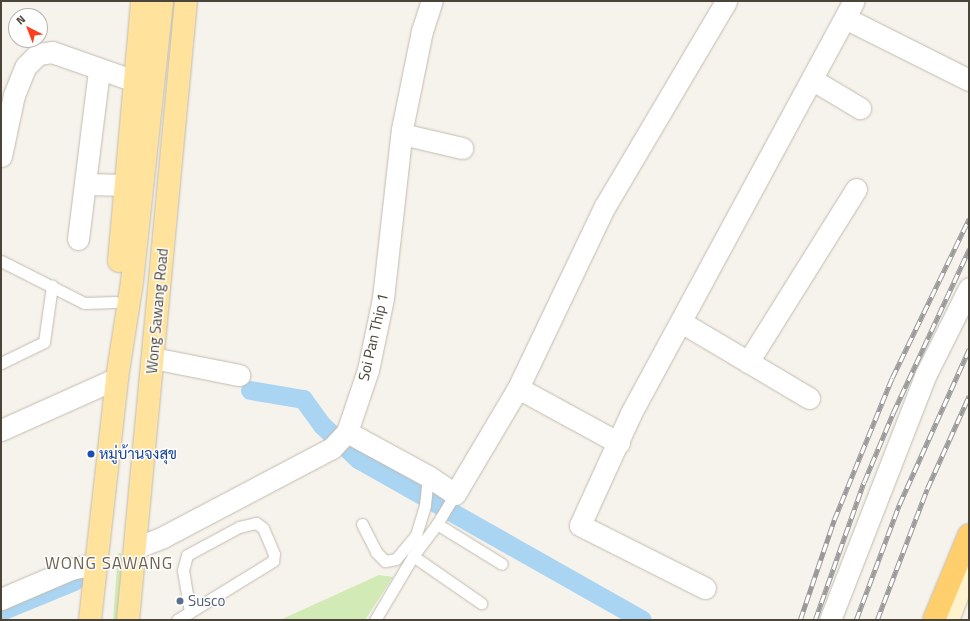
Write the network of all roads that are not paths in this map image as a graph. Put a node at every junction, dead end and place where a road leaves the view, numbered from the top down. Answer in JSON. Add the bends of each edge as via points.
{"nodes":[{"id":1,"x":142,"y":1,"type":"edge"},
{"id":2,"x":162,"y":1,"type":"edge"},
{"id":3,"x":186,"y":1,"type":"edge"},
{"id":4,"x":432,"y":1,"type":"edge"},
{"id":5,"x":726,"y":1,"type":"edge"},
{"id":6,"x":850,"y":10,"type":"edge"},
{"id":7,"x":99,"y":70,"type":"junction"},
{"id":8,"x":812,"y":80,"type":"junction"},
{"id":9,"x":969,"y":80,"type":"edge"},
{"id":10,"x":135,"y":81,"type":"junction"},
{"id":11,"x":8,"y":93,"type":"edge"},
{"id":12,"x":860,"y":108,"type":"dead end"},
{"id":13,"x":402,"y":134,"type":"junction"},
{"id":14,"x":462,"y":148,"type":"dead end"},
{"id":15,"x":1,"y":156,"type":"edge"},
{"id":16,"x":85,"y":184,"type":"junction"},
{"id":17,"x":126,"y":185,"type":"junction"},
{"id":18,"x":856,"y":189,"type":"dead end"},
{"id":19,"x":78,"y":239,"type":"dead end"},
{"id":20,"x":1,"y":261,"type":"edge"},
{"id":21,"x":52,"y":286,"type":"junction"},
{"id":22,"x":969,"y":288,"type":"edge"},
{"id":23,"x":115,"y":302,"type":"junction"},
{"id":24,"x":681,"y":322,"type":"junction"},
{"id":25,"x":153,"y":358,"type":"junction"},
{"id":26,"x":748,"y":362,"type":"junction"},
{"id":27,"x":1,"y":363,"type":"edge"},
{"id":28,"x":117,"y":373,"type":"junction"},
{"id":29,"x":239,"y":375,"type":"dead end"},
{"id":30,"x":518,"y":388,"type":"junction"},
{"id":31,"x":809,"y":398,"type":"dead end"},
{"id":32,"x":1,"y":430,"type":"edge"},
{"id":33,"x":341,"y":439,"type":"junction"},
{"id":34,"x":618,"y":443,"type":"junction"},
{"id":35,"x":427,"y":483,"type":"junction"},
{"id":36,"x":449,"y":504,"type":"junction"},
{"id":37,"x":362,"y":524,"type":"dead end"},
{"id":38,"x":437,"y":524,"type":"junction"},
{"id":39,"x":969,"y":535,"type":"edge"},
{"id":40,"x":134,"y":548,"type":"junction"},
{"id":41,"x":413,"y":556,"type":"junction"},
{"id":42,"x":94,"y":564,"type":"junction"},
{"id":43,"x":502,"y":564,"type":"dead end"},
{"id":44,"x":969,"y":566,"type":"edge"},
{"id":45,"x":705,"y":588,"type":"dead end"},
{"id":46,"x":1,"y":599,"type":"edge"},
{"id":47,"x":482,"y":603,"type":"dead end"},
{"id":48,"x":190,"y":612,"type":"junction"},
{"id":49,"x":90,"y":620,"type":"edge"},
{"id":50,"x":128,"y":620,"type":"edge"},
{"id":51,"x":178,"y":620,"type":"edge"},
{"id":52,"x":375,"y":620,"type":"edge"},
{"id":53,"x":830,"y":620,"type":"edge"},
{"id":54,"x":934,"y":620,"type":"edge"},
{"id":55,"x":948,"y":620,"type":"edge"}],
"edges":[{"from":1,"to":10,"type":"main road","name":"Wong Sawang Road"},
{"from":2,"to":28,"type":"main road","name":"Wong Sawang Road","via":[[132,282]]},
{"from":3,"to":25,"type":"main road","name":"Wong Sawang Road"},
{"from":4,"to":13,"type":"street","name":"Soi Pan Thip 1","via":[[422,31]]},
{"from":5,"to":30,"type":"street","via":[[605,206]]},
{"from":6,"to":8,"type":"street"},
{"from":6,"to":9,"type":"street"},
{"from":7,"to":10,"type":"street"},
{"from":7,"to":11,"type":"street","via":[[52,52],[38,54],[26,66]]},
{"from":7,"to":16,"type":"street"},
{"from":8,"to":12,"type":"street"},
{"from":8,"to":24,"type":"street"},
{"from":10,"to":17,"type":"main road","name":"Wong Sawang Road"},
{"from":11,"to":15,"type":"street"},
{"from":13,"to":14,"type":"street"},
{"from":13,"to":33,"type":"street","name":"Soi Pan Thip 1","via":[[383,298],[368,370]]},
{"from":16,"to":17,"type":"street"},
{"from":16,"to":19,"type":"street"},
{"from":17,"to":23,"type":"main road","name":"Wong Sawang Road"},
{"from":18,"to":26,"type":"street"},
{"from":20,"to":21,"type":"lane"},
{"from":21,"to":23,"type":"lane","via":[[84,303]]},
{"from":21,"to":27,"type":"lane","via":[[44,342]]},
{"from":22,"to":53,"type":"street","via":[[926,374]]},
{"from":23,"to":28,"type":"main road","name":"Wong Sawang Road"},
{"from":24,"to":26,"type":"street"},
{"from":24,"to":34,"type":"street","via":[[631,413]]},
{"from":25,"to":29,"type":"street"},
{"from":25,"to":40,"type":"main road","name":"Wong Sawang Road"},
{"from":26,"to":31,"type":"street"},
{"from":28,"to":32,"type":"street"},
{"from":28,"to":42,"type":"main road","name":"Wong Sawang Road"},
{"from":30,"to":34,"type":"street"},
{"from":30,"to":36,"type":"street"},
{"from":33,"to":35,"type":"street"},
{"from":33,"to":40,"type":"street","via":[[163,537]]},
{"from":34,"to":45,"type":"street","via":[[580,525]]},
{"from":35,"to":36,"type":"street"},
{"from":35,"to":37,"type":"lane","via":[[425,505],[416,535],[396,559],[385,561],[376,552]]},
{"from":36,"to":38,"type":"lane"},
{"from":38,"to":41,"type":"lane"},
{"from":38,"to":43,"type":"lane"},
{"from":39,"to":54,"type":"highway"},
{"from":40,"to":50,"type":"main road","name":"Wong Sawang Road"},
{"from":41,"to":47,"type":"lane"},
{"from":41,"to":52,"type":"lane"},
{"from":42,"to":46,"type":"street","via":[[71,569]]},
{"from":42,"to":49,"type":"main road","name":"Wong Sawang Road"},
{"from":44,"to":55,"type":"main road"},
{"from":48,"to":48,"type":"lane","via":[[183,570],[187,555],[239,527],[256,523],[263,528],[274,554],[273,561]]},
{"from":48,"to":51,"type":"lane"}]}
